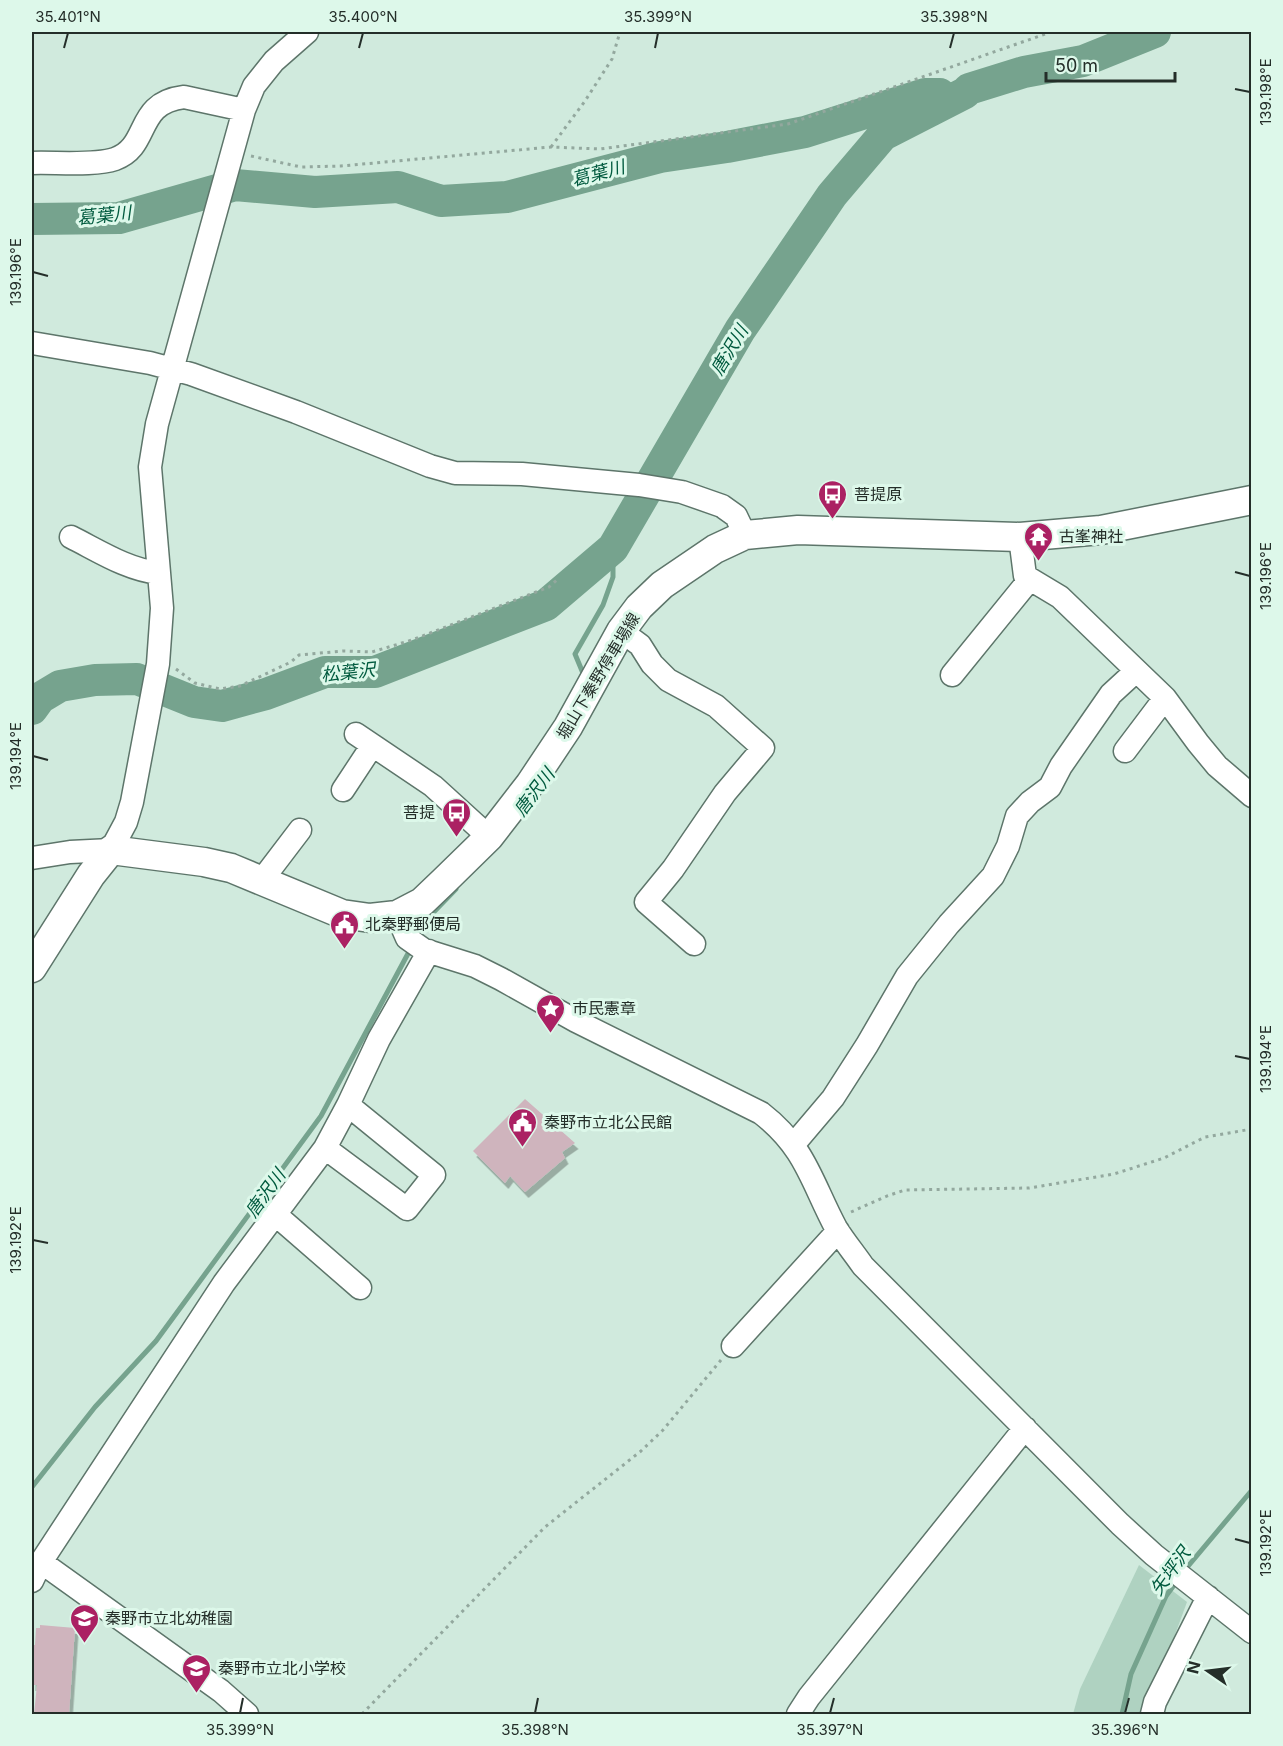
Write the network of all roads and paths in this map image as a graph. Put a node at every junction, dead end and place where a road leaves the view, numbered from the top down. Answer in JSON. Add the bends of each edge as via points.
{"nodes":[{"id":1,"x":307,"y":32,"type":"edge"},
{"id":2,"x":620,"y":32,"type":"edge"},
{"id":3,"x":1051,"y":32,"type":"edge"},
{"id":4,"x":244,"y":110,"type":"junction"},
{"id":5,"x":551,"y":147,"type":"junction"},
{"id":6,"x":230,"y":156,"type":"junction"},
{"id":7,"x":32,"y":163,"type":"edge"},
{"id":8,"x":32,"y":343,"type":"edge"},
{"id":9,"x":172,"y":369,"type":"junction"},
{"id":10,"x":1251,"y":500,"type":"edge"},
{"id":11,"x":746,"y":535,"type":"junction"},
{"id":12,"x":71,"y":537,"type":"dead end"},
{"id":13,"x":1020,"y":537,"type":"junction"},
{"id":14,"x":159,"y":573,"type":"junction"},
{"id":15,"x":559,"y":578,"type":"dead end"},
{"id":16,"x":1030,"y":579,"type":"junction"},
{"id":17,"x":621,"y":631,"type":"junction"},
{"id":18,"x":157,"y":669,"type":"junction"},
{"id":19,"x":1136,"y":671,"type":"junction"},
{"id":20,"x":952,"y":675,"type":"dead end"},
{"id":21,"x":1165,"y":698,"type":"junction"},
{"id":22,"x":1125,"y":751,"type":"dead end"},
{"id":23,"x":343,"y":790,"type":"dead end"},
{"id":24,"x":1251,"y":796,"type":"edge"},
{"id":25,"x":300,"y":830,"type":"dead end"},
{"id":26,"x":489,"y":837,"type":"junction"},
{"id":27,"x":111,"y":850,"type":"junction"},
{"id":28,"x":32,"y":858,"type":"edge"},
{"id":29,"x":262,"y":880,"type":"junction"},
{"id":30,"x":414,"y":939,"type":"junction"},
{"id":31,"x":694,"y":944,"type":"dead end"},
{"id":32,"x":32,"y":968,"type":"edge"},
{"id":33,"x":348,"y":1105,"type":"junction"},
{"id":34,"x":1251,"y":1129,"type":"edge"},
{"id":35,"x":794,"y":1144,"type":"junction"},
{"id":36,"x":325,"y":1148,"type":"junction"},
{"id":37,"x":276,"y":1215,"type":"junction"},
{"id":38,"x":836,"y":1227,"type":"junction"},
{"id":39,"x":360,"y":1288,"type":"dead end"},
{"id":40,"x":733,"y":1346,"type":"joint"},
{"id":41,"x":1025,"y":1428,"type":"junction"},
{"id":42,"x":36,"y":1571,"type":"edge"},
{"id":43,"x":1208,"y":1597,"type":"junction"},
{"id":44,"x":1251,"y":1632,"type":"edge"},
{"id":45,"x":247,"y":1714,"type":"edge"},
{"id":46,"x":362,"y":1714,"type":"edge"},
{"id":47,"x":798,"y":1714,"type":"edge"},
{"id":48,"x":1152,"y":1714,"type":"edge"}],
"edges":[{"from":1,"to":4,"type":"street","via":[[274,61],[254,86]]},
{"from":2,"to":5,"type":"path","via":[[612,59]]},
{"from":3,"to":5,"type":"path","via":[[788,124],[600,149]]},
{"from":4,"to":6,"type":"street"},
{"from":4,"to":7,"type":"street","via":[[184,96],[175,98],[151,112],[130,150],[116,158]]},
{"from":5,"to":6,"type":"path","via":[[301,167]]},
{"from":6,"to":9,"type":"street"},
{"from":8,"to":9,"type":"street"},
{"from":9,"to":11,"type":"street","via":[[223,384],[455,473],[522,474],[682,492],[722,506],[736,516]]},
{"from":9,"to":14,"type":"street","via":[[150,467]]},
{"from":10,"to":13,"type":"main road","name":"堀山下秦野停車場線","via":[[1101,530]]},
{"from":11,"to":13,"type":"main road","name":"堀山下秦野停車場線","via":[[798,530]]},
{"from":11,"to":17,"type":"main road","name":"堀山下秦野停車場線","via":[[716,549],[662,585]]},
{"from":12,"to":14,"type":"street","via":[[122,563]]},
{"from":13,"to":16,"type":"street","via":[[1025,576]]},
{"from":14,"to":18,"type":"street","via":[[162,608]]},
{"from":15,"to":18,"type":"path","via":[[549,587],[412,640],[372,652],[299,655],[240,686],[219,689],[195,683],[174,667]]},
{"from":16,"to":19,"type":"street","via":[[1060,597]]},
{"from":16,"to":20,"type":"street"},
{"from":17,"to":26,"type":"main road","name":"堀山下秦野停車場線","via":[[568,727]]},
{"from":17,"to":31,"type":"street","via":[[640,645],[668,680],[716,706],[763,748],[725,793],[646,902]]},
{"from":18,"to":27,"type":"street","via":[[132,802]]},
{"from":19,"to":21,"type":"street"},
{"from":19,"to":35,"type":"street","via":[[1111,694],[1050,787],[1017,816],[993,876],[907,976],[833,1098]]},
{"from":21,"to":22,"type":"street"},
{"from":21,"to":24,"type":"street","via":[[1217,766]]},
{"from":23,"to":26,"type":"street","via":[[364,740],[433,786]]},
{"from":25,"to":29,"type":"street"},
{"from":26,"to":30,"type":"main road","name":"堀山下秦野停車場線","via":[[422,902]]},
{"from":27,"to":28,"type":"street"},
{"from":27,"to":29,"type":"main road","name":"堀山下秦野停車場線","via":[[204,862]]},
{"from":27,"to":32,"type":"main road"},
{"from":29,"to":30,"type":"main road","name":"堀山下秦野停車場線","via":[[342,914],[370,918]]},
{"from":30,"to":33,"type":"street","via":[[379,1039]]},
{"from":30,"to":35,"type":"street","via":[[501,979],[761,1113]]},
{"from":33,"to":36,"type":"street"},
{"from":33,"to":36,"type":"street","via":[[434,1175],[407,1209]]},
{"from":34,"to":38,"type":"path","via":[[1205,1137],[1164,1158],[1114,1174],[1029,1188],[905,1190],[848,1214]]},
{"from":35,"to":38,"type":"street"},
{"from":36,"to":37,"type":"street"},
{"from":37,"to":39,"type":"street"},
{"from":37,"to":42,"type":"street","via":[[224,1282]]},
{"from":38,"to":40,"type":"street"},
{"from":38,"to":41,"type":"street","via":[[863,1266]]},
{"from":40,"to":46,"type":"path","via":[[649,1444],[545,1527]]},
{"from":41,"to":43,"type":"street","via":[[1129,1532]]},
{"from":41,"to":47,"type":"street"},
{"from":42,"to":45,"type":"street","via":[[221,1691]]},
{"from":43,"to":44,"type":"street"},
{"from":43,"to":48,"type":"street"}]}
